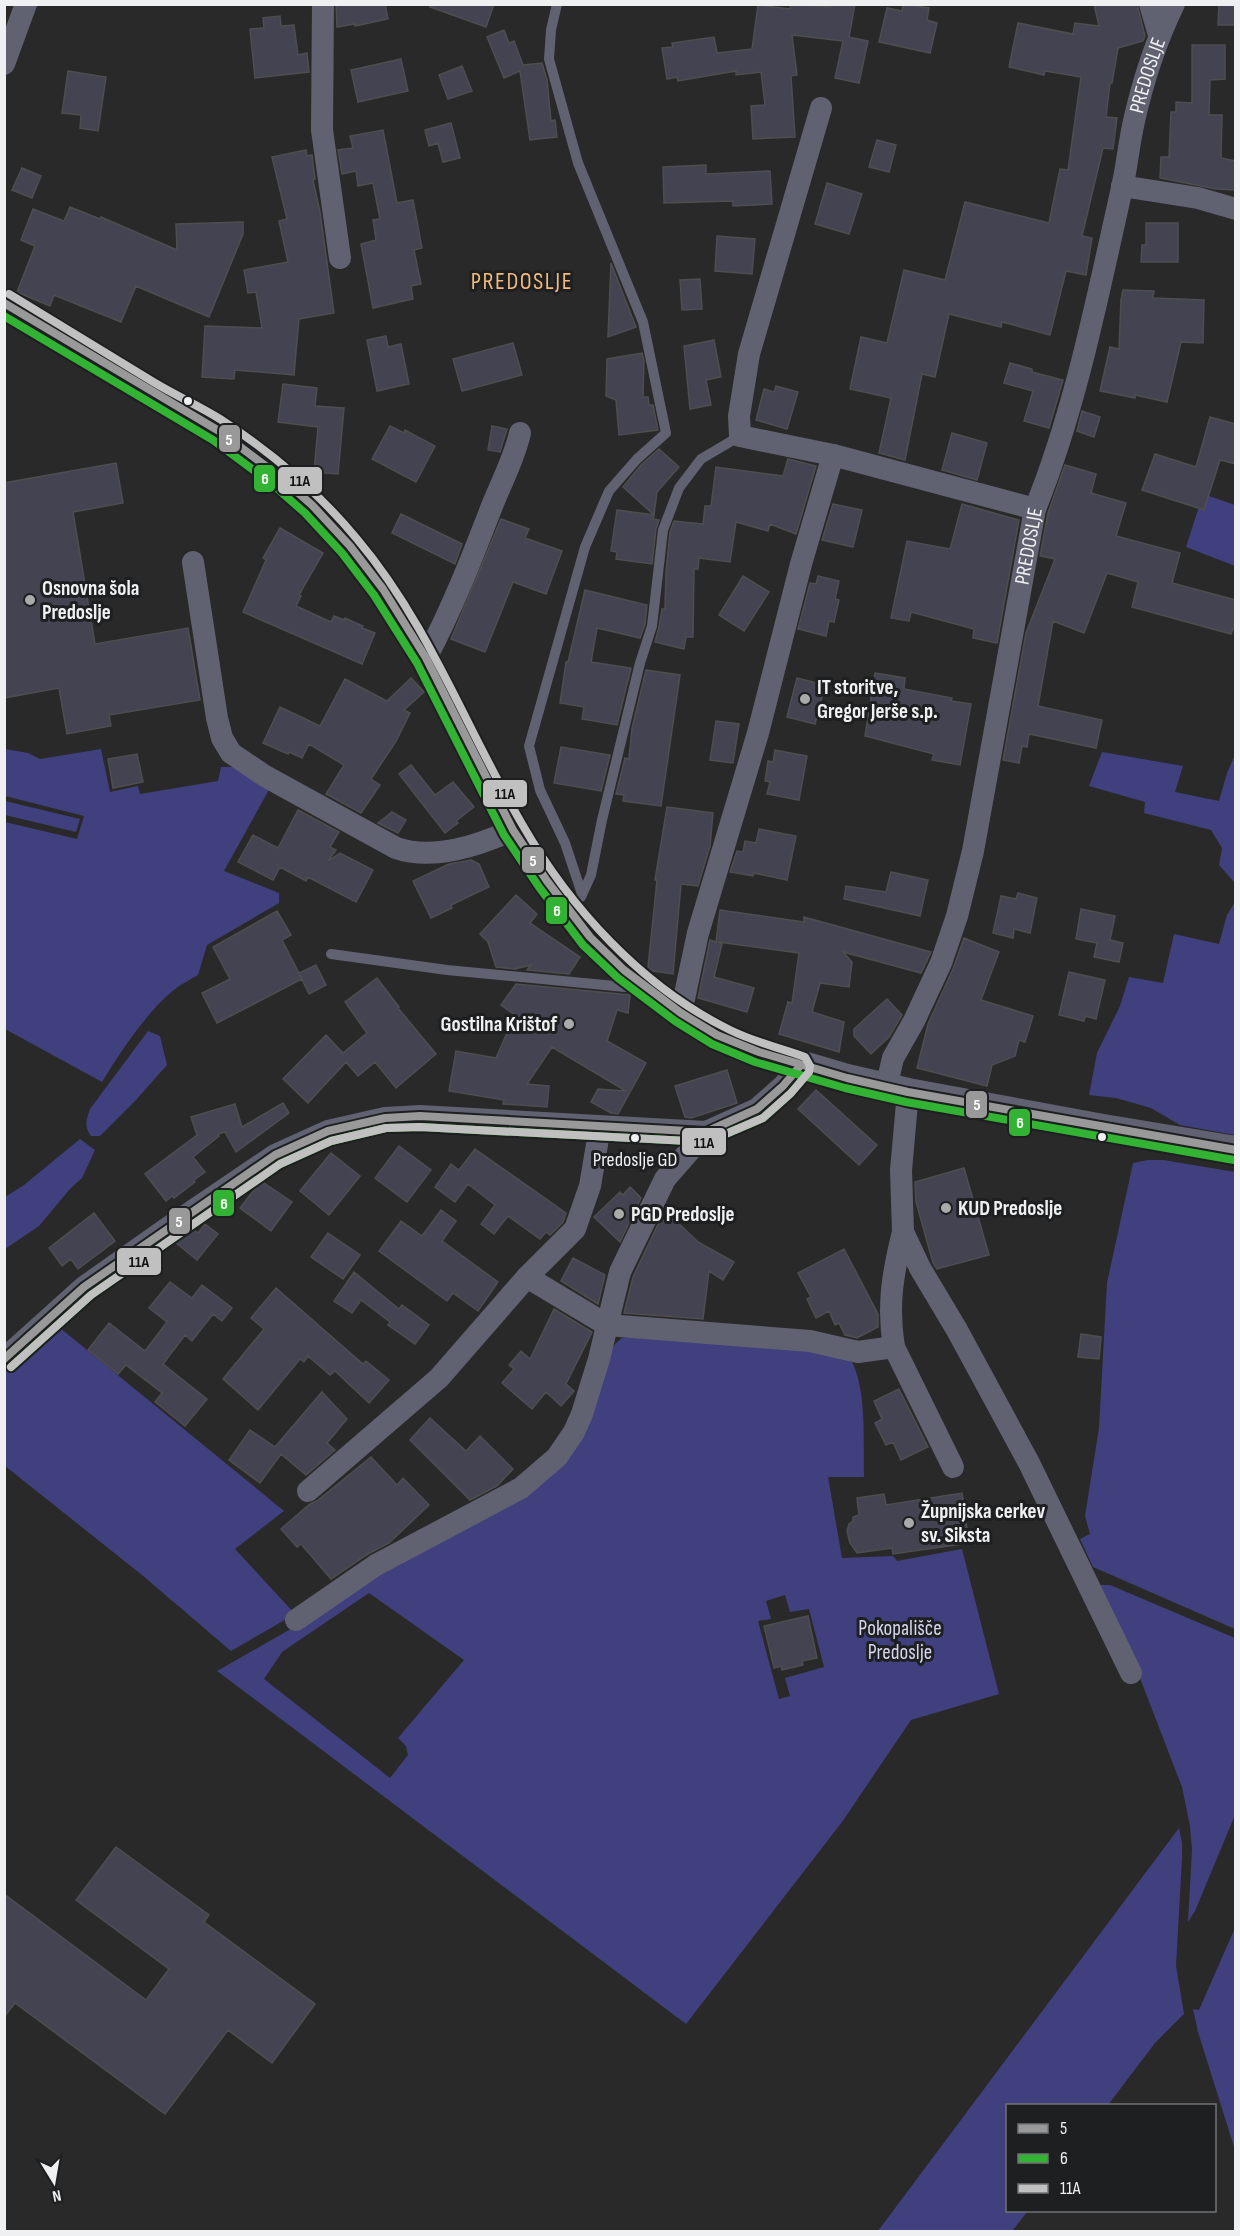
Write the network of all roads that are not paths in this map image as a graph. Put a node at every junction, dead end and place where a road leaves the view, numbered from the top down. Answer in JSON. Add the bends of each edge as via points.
{"nodes":[{"id":1,"x":26,"y":4,"type":"edge"},
{"id":2,"x":323,"y":4,"type":"edge"},
{"id":3,"x":557,"y":4,"type":"edge"},
{"id":4,"x":1150,"y":4,"type":"edge"},
{"id":5,"x":1174,"y":4,"type":"edge"},
{"id":6,"x":1159,"y":35,"type":"junction"},
{"id":7,"x":4,"y":64,"type":"edge"},
{"id":8,"x":821,"y":108,"type":"dead end"},
{"id":9,"x":1122,"y":186,"type":"junction"},
{"id":10,"x":1236,"y":209,"type":"edge"},
{"id":11,"x":340,"y":258,"type":"dead end"},
{"id":12,"x":4,"y":303,"type":"edge"},
{"id":13,"x":520,"y":433,"type":"dead end"},
{"id":14,"x":740,"y":436,"type":"junction"},
{"id":15,"x":832,"y":455,"type":"junction"},
{"id":16,"x":1035,"y":509,"type":"junction"},
{"id":17,"x":193,"y":561,"type":"dead end"},
{"id":18,"x":426,"y":658,"type":"junction"},
{"id":19,"x":513,"y":830,"type":"junction"},
{"id":20,"x":578,"y":905,"type":"junction"},
{"id":21,"x":331,"y":954,"type":"dead end"},
{"id":22,"x":641,"y":984,"type":"junction"},
{"id":23,"x":681,"y":1013,"type":"junction"},
{"id":24,"x":800,"y":1066,"type":"junction"},
{"id":25,"x":897,"y":1090,"type":"junction"},
{"id":26,"x":600,"y":1127,"type":"junction"},
{"id":27,"x":706,"y":1132,"type":"junction"},
{"id":28,"x":1236,"y":1150,"type":"edge"},
{"id":29,"x":903,"y":1232,"type":"junction"},
{"id":30,"x":527,"y":1277,"type":"junction"},
{"id":31,"x":607,"y":1325,"type":"junction"},
{"id":32,"x":894,"y":1347,"type":"junction"},
{"id":33,"x":4,"y":1359,"type":"edge"},
{"id":34,"x":952,"y":1467,"type":"dead end"},
{"id":35,"x":308,"y":1491,"type":"dead end"},
{"id":36,"x":296,"y":1620,"type":"dead end"},
{"id":37,"x":1131,"y":1672,"type":"dead end"}],
"edges":[{"from":1,"to":7,"type":"street"},
{"from":2,"to":11,"type":"street","via":[[322,130]]},
{"from":3,"to":20,"type":"lane","via":[[549,59],[578,163],[643,322],[666,433],[636,459],[609,491],[585,547],[529,746],[540,790],[565,843]]},
{"from":4,"to":6,"type":"street"},
{"from":5,"to":6,"type":"street","name":"PREDOSLJE"},
{"from":6,"to":9,"type":"street","name":"PREDOSLJE","via":[[1134,120]]},
{"from":8,"to":14,"type":"street","via":[[748,354]]},
{"from":9,"to":10,"type":"street","via":[[1198,198]]},
{"from":9,"to":16,"type":"street","name":"PREDOSLJE","via":[[1055,460]]},
{"from":12,"to":18,"type":"street","via":[[219,432],[279,476],[350,546],[383,589]]},
{"from":13,"to":18,"type":"street","via":[[514,457]]},
{"from":14,"to":15,"type":"street"},
{"from":14,"to":20,"type":"lane","via":[[701,459],[679,488],[663,530],[652,626],[591,875]]},
{"from":15,"to":16,"type":"street"},
{"from":15,"to":23,"type":"street","via":[[758,733],[698,933]]},
{"from":16,"to":25,"type":"street","name":"PREDOSLJE","via":[[973,851],[957,916],[940,963],[893,1058]]},
{"from":17,"to":19,"type":"street","via":[[217,718],[231,753],[265,776],[396,849],[412,854],[487,842]]},
{"from":18,"to":19,"type":"street"},
{"from":19,"to":20,"type":"street","via":[[547,881]]},
{"from":20,"to":22,"type":"street","via":[[590,937]]},
{"from":21,"to":22,"type":"lane","via":[[531,979],[625,987]]},
{"from":22,"to":23,"type":"street"},
{"from":23,"to":24,"type":"street","via":[[717,1035]]},
{"from":24,"to":25,"type":"street"},
{"from":24,"to":27,"type":"street","via":[[757,1109]]},
{"from":25,"to":28,"type":"street"},
{"from":25,"to":29,"type":"street","name":"PREDOSLJE"},
{"from":26,"to":27,"type":"street"},
{"from":26,"to":30,"type":"street","via":[[590,1186],[574,1229]]},
{"from":26,"to":33,"type":"street","via":[[420,1116],[385,1118],[328,1131],[276,1155],[166,1228],[84,1287]]},
{"from":27,"to":31,"type":"street","via":[[665,1179],[620,1272]]},
{"from":29,"to":32,"type":"street","via":[[889,1312]]},
{"from":29,"to":37,"type":"street","via":[[1029,1463]]},
{"from":30,"to":31,"type":"street"},
{"from":30,"to":35,"type":"street","via":[[439,1378]]},
{"from":31,"to":32,"type":"street","via":[[810,1341],[858,1352]]},
{"from":31,"to":36,"type":"street","via":[[582,1414],[557,1457],[521,1488],[376,1565]]},
{"from":32,"to":34,"type":"street"}]}
